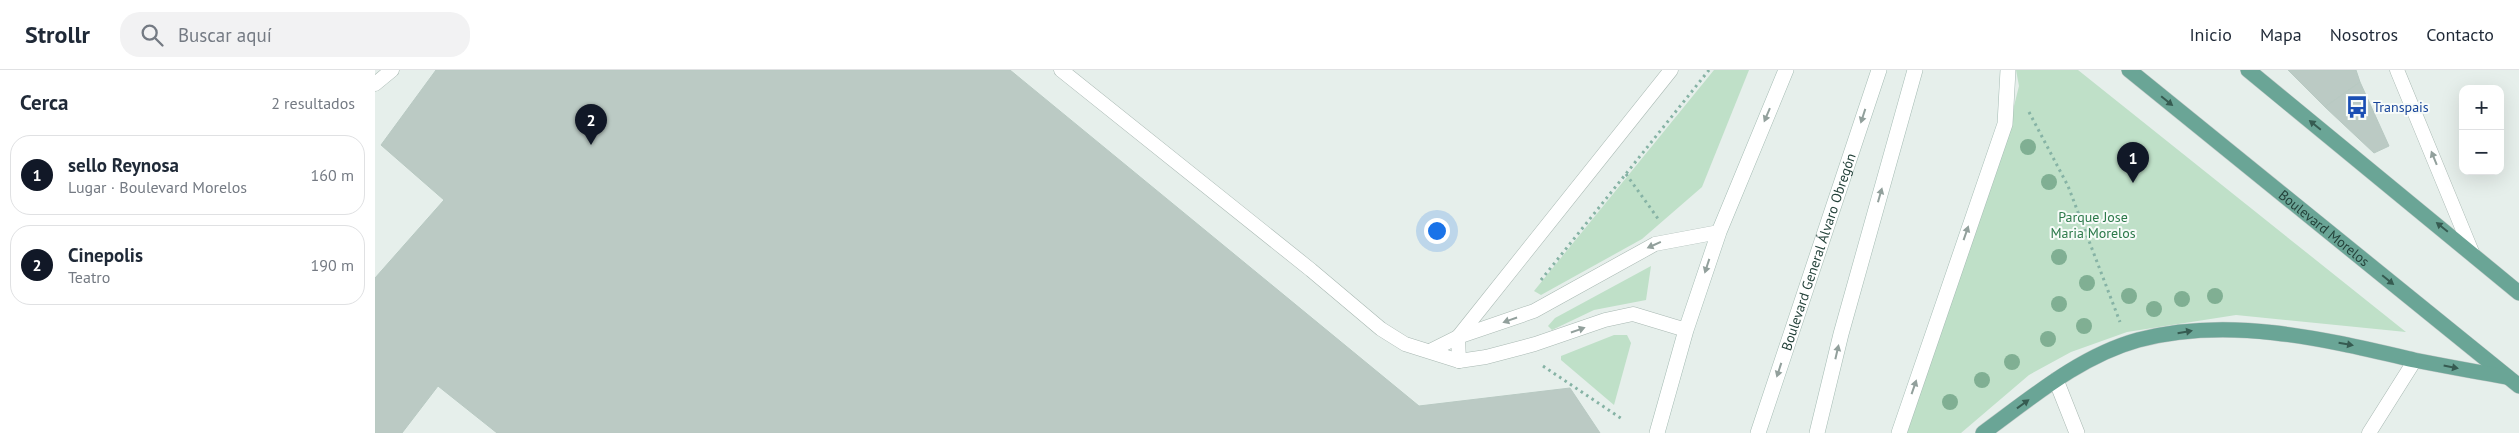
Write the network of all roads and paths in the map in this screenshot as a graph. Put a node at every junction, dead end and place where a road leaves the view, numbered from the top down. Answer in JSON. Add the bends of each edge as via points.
{"nodes":[{"id":1,"x":392,"y":70,"type":"edge"},
{"id":2,"x":1061,"y":70,"type":"edge"},
{"id":3,"x":1671,"y":70,"type":"edge"},
{"id":4,"x":1709,"y":70,"type":"edge"},
{"id":5,"x":1786,"y":70,"type":"edge"},
{"id":6,"x":1879,"y":70,"type":"edge"},
{"id":7,"x":1915,"y":70,"type":"edge"},
{"id":8,"x":2008,"y":70,"type":"edge"},
{"id":9,"x":2129,"y":70,"type":"edge"},
{"id":10,"x":2248,"y":70,"type":"edge"},
{"id":11,"x":2397,"y":70,"type":"edge"},
{"id":12,"x":375,"y":84,"type":"edge"},
{"id":13,"x":2029,"y":104,"type":"dead end"},
{"id":14,"x":1626,"y":174,"type":"junction"},
{"id":15,"x":1662,"y":224,"type":"dead end"},
{"id":16,"x":1719,"y":232,"type":"junction"},
{"id":17,"x":2472,"y":252,"type":"junction"},
{"id":18,"x":1540,"y":281,"type":"dead end"},
{"id":19,"x":2519,"y":292,"type":"edge"},
{"id":20,"x":2123,"y":329,"type":"dead end"},
{"id":21,"x":1686,"y":330,"type":"junction"},
{"id":22,"x":1458,"y":337,"type":"junction"},
{"id":23,"x":1430,"y":351,"type":"junction"},
{"id":24,"x":2415,"y":360,"type":"junction"},
{"id":25,"x":1459,"y":361,"type":"junction"},
{"id":26,"x":1543,"y":366,"type":"dead end"},
{"id":27,"x":2056,"y":380,"type":"junction"},
{"id":28,"x":2513,"y":382,"type":"edge"},
{"id":29,"x":1622,"y":419,"type":"dead end"},
{"id":30,"x":1657,"y":433,"type":"edge"},
{"id":31,"x":1758,"y":433,"type":"edge"},
{"id":32,"x":1817,"y":433,"type":"edge"},
{"id":33,"x":1899,"y":433,"type":"edge"},
{"id":34,"x":1983,"y":433,"type":"edge"},
{"id":35,"x":2077,"y":433,"type":"edge"},
{"id":36,"x":2369,"y":433,"type":"edge"}],
"edges":[{"from":1,"to":12,"type":"lane"},
{"from":2,"to":23,"type":"lane","via":[[1381,329],[1405,344]]},
{"from":3,"to":22,"type":"lane"},
{"from":4,"to":14,"type":"path"},
{"from":5,"to":16,"type":"main road","one_way":true},
{"from":6,"to":31,"type":"main road","name":"Boulevard General Álvaro Obregón","one_way":true},
{"from":32,"to":7,"type":"main road","one_way":true,"via":[[1841,334]]},
{"from":33,"to":8,"type":"main road","one_way":true,"via":[[2005,124]]},
{"from":9,"to":28,"type":"main road","name":"Boulevard Morelos","one_way":true},
{"from":17,"to":10,"type":"main road","one_way":true},
{"from":17,"to":11,"type":"lane","one_way":true},
{"from":13,"to":20,"type":"path","via":[[2029,112],[2068,186]]},
{"from":14,"to":15,"type":"path"},
{"from":14,"to":18,"type":"path"},
{"from":16,"to":21,"type":"main road","one_way":true},
{"from":16,"to":22,"type":"lane","one_way":true,"via":[[1655,244],[1534,311]]},
{"from":17,"to":19,"type":"main road"},
{"from":25,"to":21,"type":"lane","one_way":true,"via":[[1535,344],[1633,314]]},
{"from":21,"to":30,"type":"main road"},
{"from":22,"to":23,"type":"lane"},
{"from":22,"to":25,"type":"lane"},
{"from":23,"to":25,"type":"lane"},
{"from":27,"to":24,"type":"main road","one_way":true,"via":[[2088,361],[2137,340],[2202,329],[2272,332],[2369,348]]},
{"from":24,"to":28,"type":"main road","one_way":true},
{"from":24,"to":36,"type":"lane"},
{"from":26,"to":29,"type":"path"},
{"from":34,"to":27,"type":"main road","one_way":true},
{"from":27,"to":35,"type":"main road"}]}
